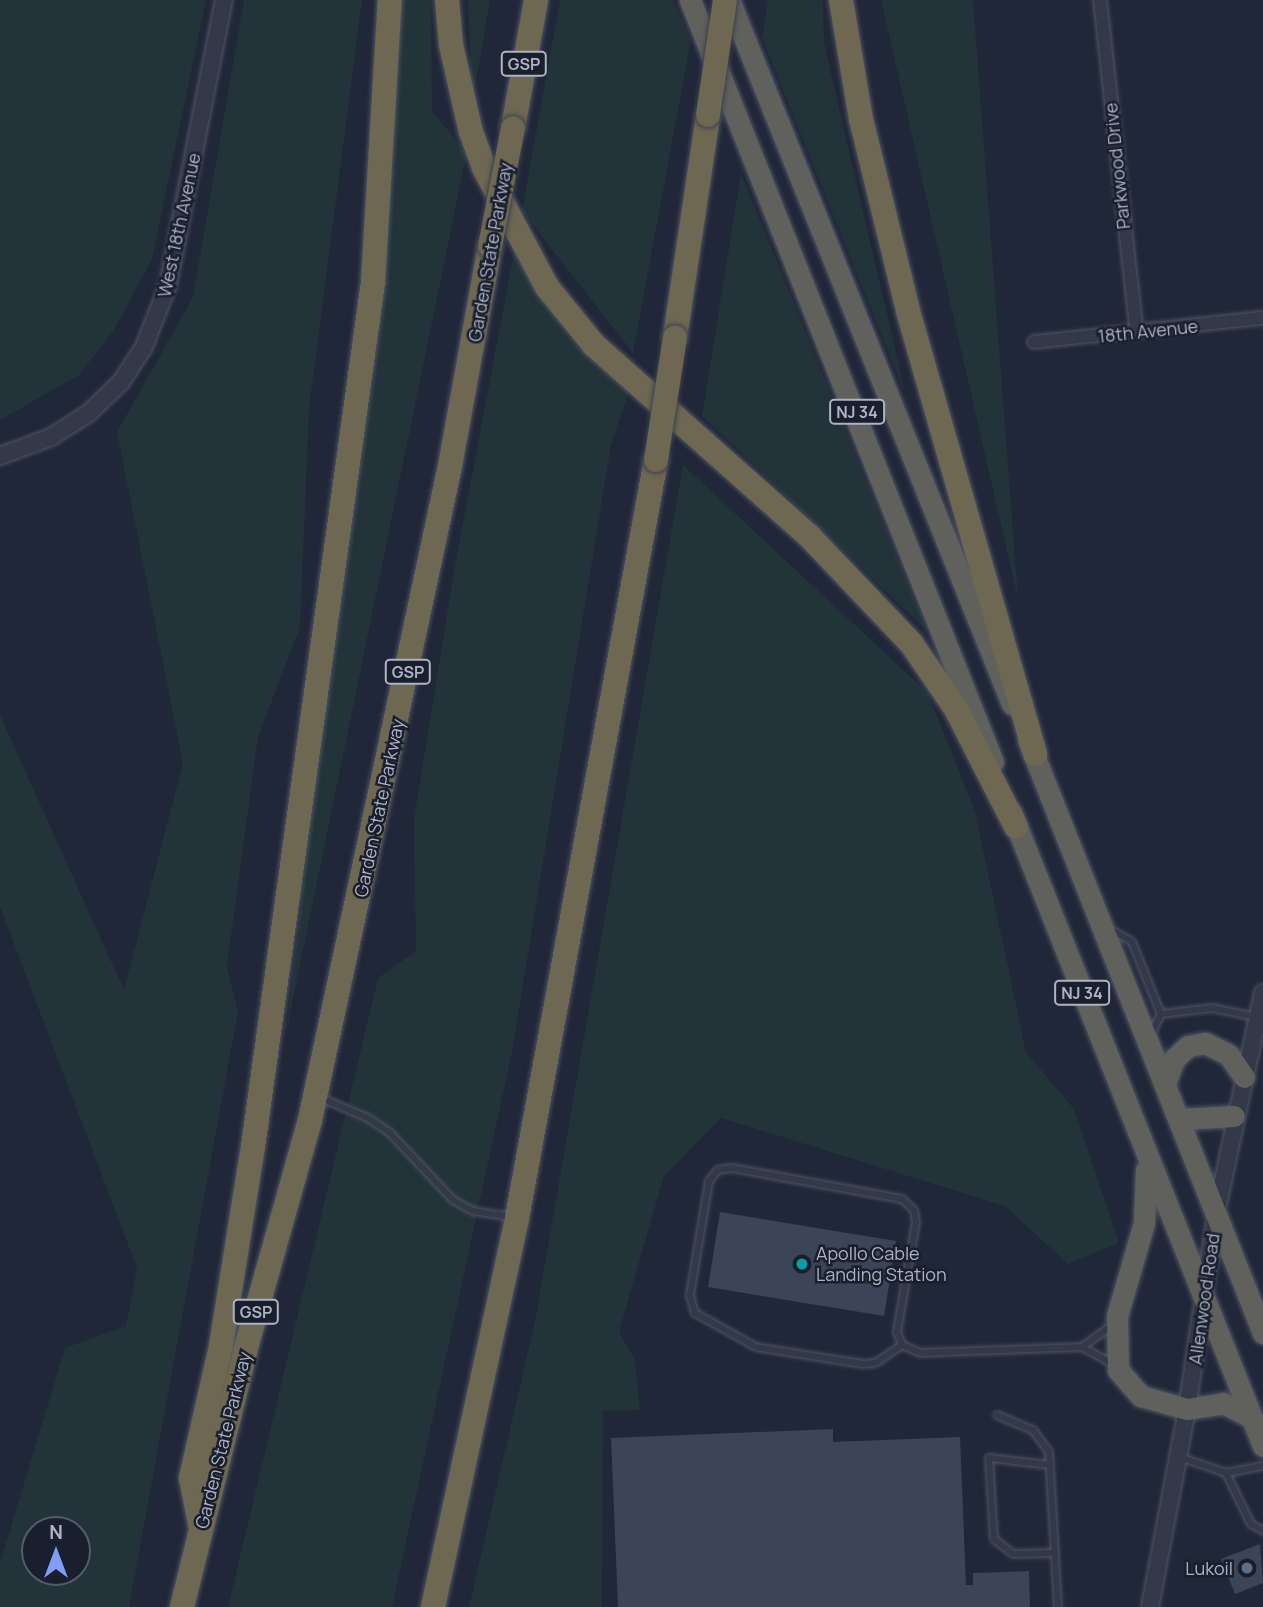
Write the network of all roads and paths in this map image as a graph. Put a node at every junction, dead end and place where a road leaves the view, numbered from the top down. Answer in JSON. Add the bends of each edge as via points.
{"nodes":[{"id":1,"x":224,"y":0,"type":"edge"},
{"id":2,"x":390,"y":0,"type":"edge"},
{"id":3,"x":447,"y":0,"type":"edge"},
{"id":4,"x":536,"y":0,"type":"edge"},
{"id":5,"x":690,"y":0,"type":"edge"},
{"id":6,"x":727,"y":0,"type":"edge"},
{"id":7,"x":841,"y":0,"type":"edge"},
{"id":8,"x":1100,"y":0,"type":"edge"},
{"id":9,"x":1263,"y":318,"type":"edge"},
{"id":10,"x":1137,"y":332,"type":"junction"},
{"id":11,"x":1034,"y":342,"type":"dead end"},
{"id":12,"x":0,"y":456,"type":"edge"},
{"id":13,"x":1035,"y":754,"type":"junction"},
{"id":14,"x":1016,"y":827,"type":"junction"},
{"id":15,"x":1104,"y":926,"type":"junction"},
{"id":16,"x":1263,"y":993,"type":"edge"},
{"id":17,"x":1161,"y":1014,"type":"junction"},
{"id":18,"x":1258,"y":1017,"type":"junction"},
{"id":19,"x":1149,"y":1038,"type":"junction"},
{"id":20,"x":1244,"y":1077,"type":"junction"},
{"id":21,"x":1166,"y":1081,"type":"junction"},
{"id":22,"x":316,"y":1096,"type":"junction"},
{"id":23,"x":1234,"y":1116,"type":"junction"},
{"id":24,"x":1180,"y":1119,"type":"junction"},
{"id":25,"x":1146,"y":1160,"type":"junction"},
{"id":26,"x":1217,"y":1209,"type":"junction"},
{"id":27,"x":517,"y":1218,"type":"junction"},
{"id":28,"x":1205,"y":1299,"type":"junction"},
{"id":29,"x":1116,"y":1323,"type":"junction"},
{"id":30,"x":1263,"y":1333,"type":"edge"},
{"id":31,"x":902,"y":1345,"type":"junction"},
{"id":32,"x":1082,"y":1346,"type":"junction"},
{"id":33,"x":1117,"y":1367,"type":"junction"},
{"id":34,"x":1187,"y":1409,"type":"junction"},
{"id":35,"x":997,"y":1415,"type":"dead end"},
{"id":36,"x":1252,"y":1418,"type":"junction"},
{"id":37,"x":1263,"y":1446,"type":"edge"},
{"id":38,"x":1178,"y":1456,"type":"junction"},
{"id":39,"x":1050,"y":1465,"type":"junction"},
{"id":40,"x":1263,"y":1466,"type":"edge"},
{"id":41,"x":1227,"y":1473,"type":"junction"},
{"id":42,"x":201,"y":1529,"type":"junction"},
{"id":43,"x":1263,"y":1531,"type":"edge"},
{"id":44,"x":1054,"y":1553,"type":"junction"},
{"id":45,"x":182,"y":1607,"type":"edge"},
{"id":46,"x":433,"y":1607,"type":"edge"},
{"id":47,"x":1058,"y":1607,"type":"edge"},
{"id":48,"x":1150,"y":1607,"type":"edge"}],
"edges":[{"from":1,"to":12,"type":"street","name":"West 18th Avenue","via":[[168,285],[144,347],[121,382],[89,413],[51,437]]},
{"from":2,"to":42,"type":"highway","via":[[373,282],[255,1133],[221,1346],[191,1478]]},
{"from":3,"to":14,"type":"highway","via":[[451,45],[471,132],[484,168],[547,287],[594,345],[809,536],[912,643],[956,709]]},
{"from":4,"to":22,"type":"highway","name":"Garden State Parkway","number":"GSP","bridge":true,"via":[[448,479]]},
{"from":5,"to":14,"type":"highway","number":"NJ 34","via":[[934,605]]},
{"from":6,"to":13,"type":"highway","number":"NJ 34","via":[[993,662]]},
{"from":6,"to":27,"type":"highway","bridge":true,"via":[[656,460]]},
{"from":7,"to":13,"type":"highway","via":[[860,119],[901,287]]},
{"from":8,"to":10,"type":"street","name":"Parkwood Drive"},
{"from":9,"to":10,"type":"street","name":"18th Avenue"},
{"from":10,"to":11,"type":"street","name":"18th Avenue"},
{"from":13,"to":15,"type":"highway"},
{"from":14,"to":25,"type":"highway","number":"NJ 34"},
{"from":15,"to":17,"type":"lane","via":[[1132,942]]},
{"from":15,"to":19,"type":"highway"},
{"from":16,"to":18,"type":"street","name":"Allenwood Road"},
{"from":17,"to":18,"type":"lane","via":[[1212,1008]]},
{"from":17,"to":19,"type":"lane"},
{"from":18,"to":20,"type":"street","name":"Allenwood Road"},
{"from":19,"to":21,"type":"highway"},
{"from":20,"to":21,"type":"highway","via":[[1228,1054],[1205,1044],[1188,1046],[1174,1059]]},
{"from":20,"to":23,"type":"street","name":"Allenwood Road"},
{"from":21,"to":24,"type":"highway"},
{"from":22,"to":27,"type":"lane","via":[[368,1118],[390,1133],[453,1200],[473,1210]]},
{"from":22,"to":42,"type":"highway","name":"Garden State Parkway","number":"GSP"},
{"from":23,"to":24,"type":"highway"},
{"from":23,"to":26,"type":"street","name":"Allenwood Road"},
{"from":24,"to":26,"type":"highway"},
{"from":25,"to":28,"type":"highway","number":"NJ 34"},
{"from":25,"to":29,"type":"highway","via":[[1144,1223]]},
{"from":26,"to":28,"type":"street","name":"Allenwood Road"},
{"from":26,"to":30,"type":"highway"},
{"from":27,"to":46,"type":"highway"},
{"from":28,"to":34,"type":"street","name":"Allenwood Road"},
{"from":28,"to":36,"type":"highway","number":"NJ 34"},
{"from":29,"to":32,"type":"lane"},
{"from":29,"to":33,"type":"highway"},
{"from":31,"to":31,"type":"lane","via":[[897,1332],[916,1222],[914,1210],[902,1199],[732,1168],[718,1170],[709,1181],[690,1295],[695,1313],[756,1347],[863,1364],[875,1363]]},
{"from":31,"to":32,"type":"lane","via":[[921,1353]]},
{"from":32,"to":33,"type":"lane"},
{"from":33,"to":34,"type":"highway","via":[[1125,1382],[1141,1395]]},
{"from":34,"to":36,"type":"highway","via":[[1223,1403]]},
{"from":34,"to":38,"type":"street","name":"Allenwood Road"},
{"from":35,"to":39,"type":"lane","via":[[1033,1430],[1049,1452]]},
{"from":36,"to":37,"type":"highway","number":"NJ 34"},
{"from":38,"to":41,"type":"lane"},
{"from":38,"to":48,"type":"street","name":"Allenwood Road"},
{"from":39,"to":44,"type":"lane"},
{"from":39,"to":44,"type":"lane","via":[[989,1458],[994,1539],[1013,1554]]},
{"from":40,"to":41,"type":"lane"},
{"from":41,"to":43,"type":"lane","via":[[1251,1524]]},
{"from":42,"to":45,"type":"highway","name":"Garden State Parkway","number":"GSP"},
{"from":44,"to":47,"type":"lane"}]}
